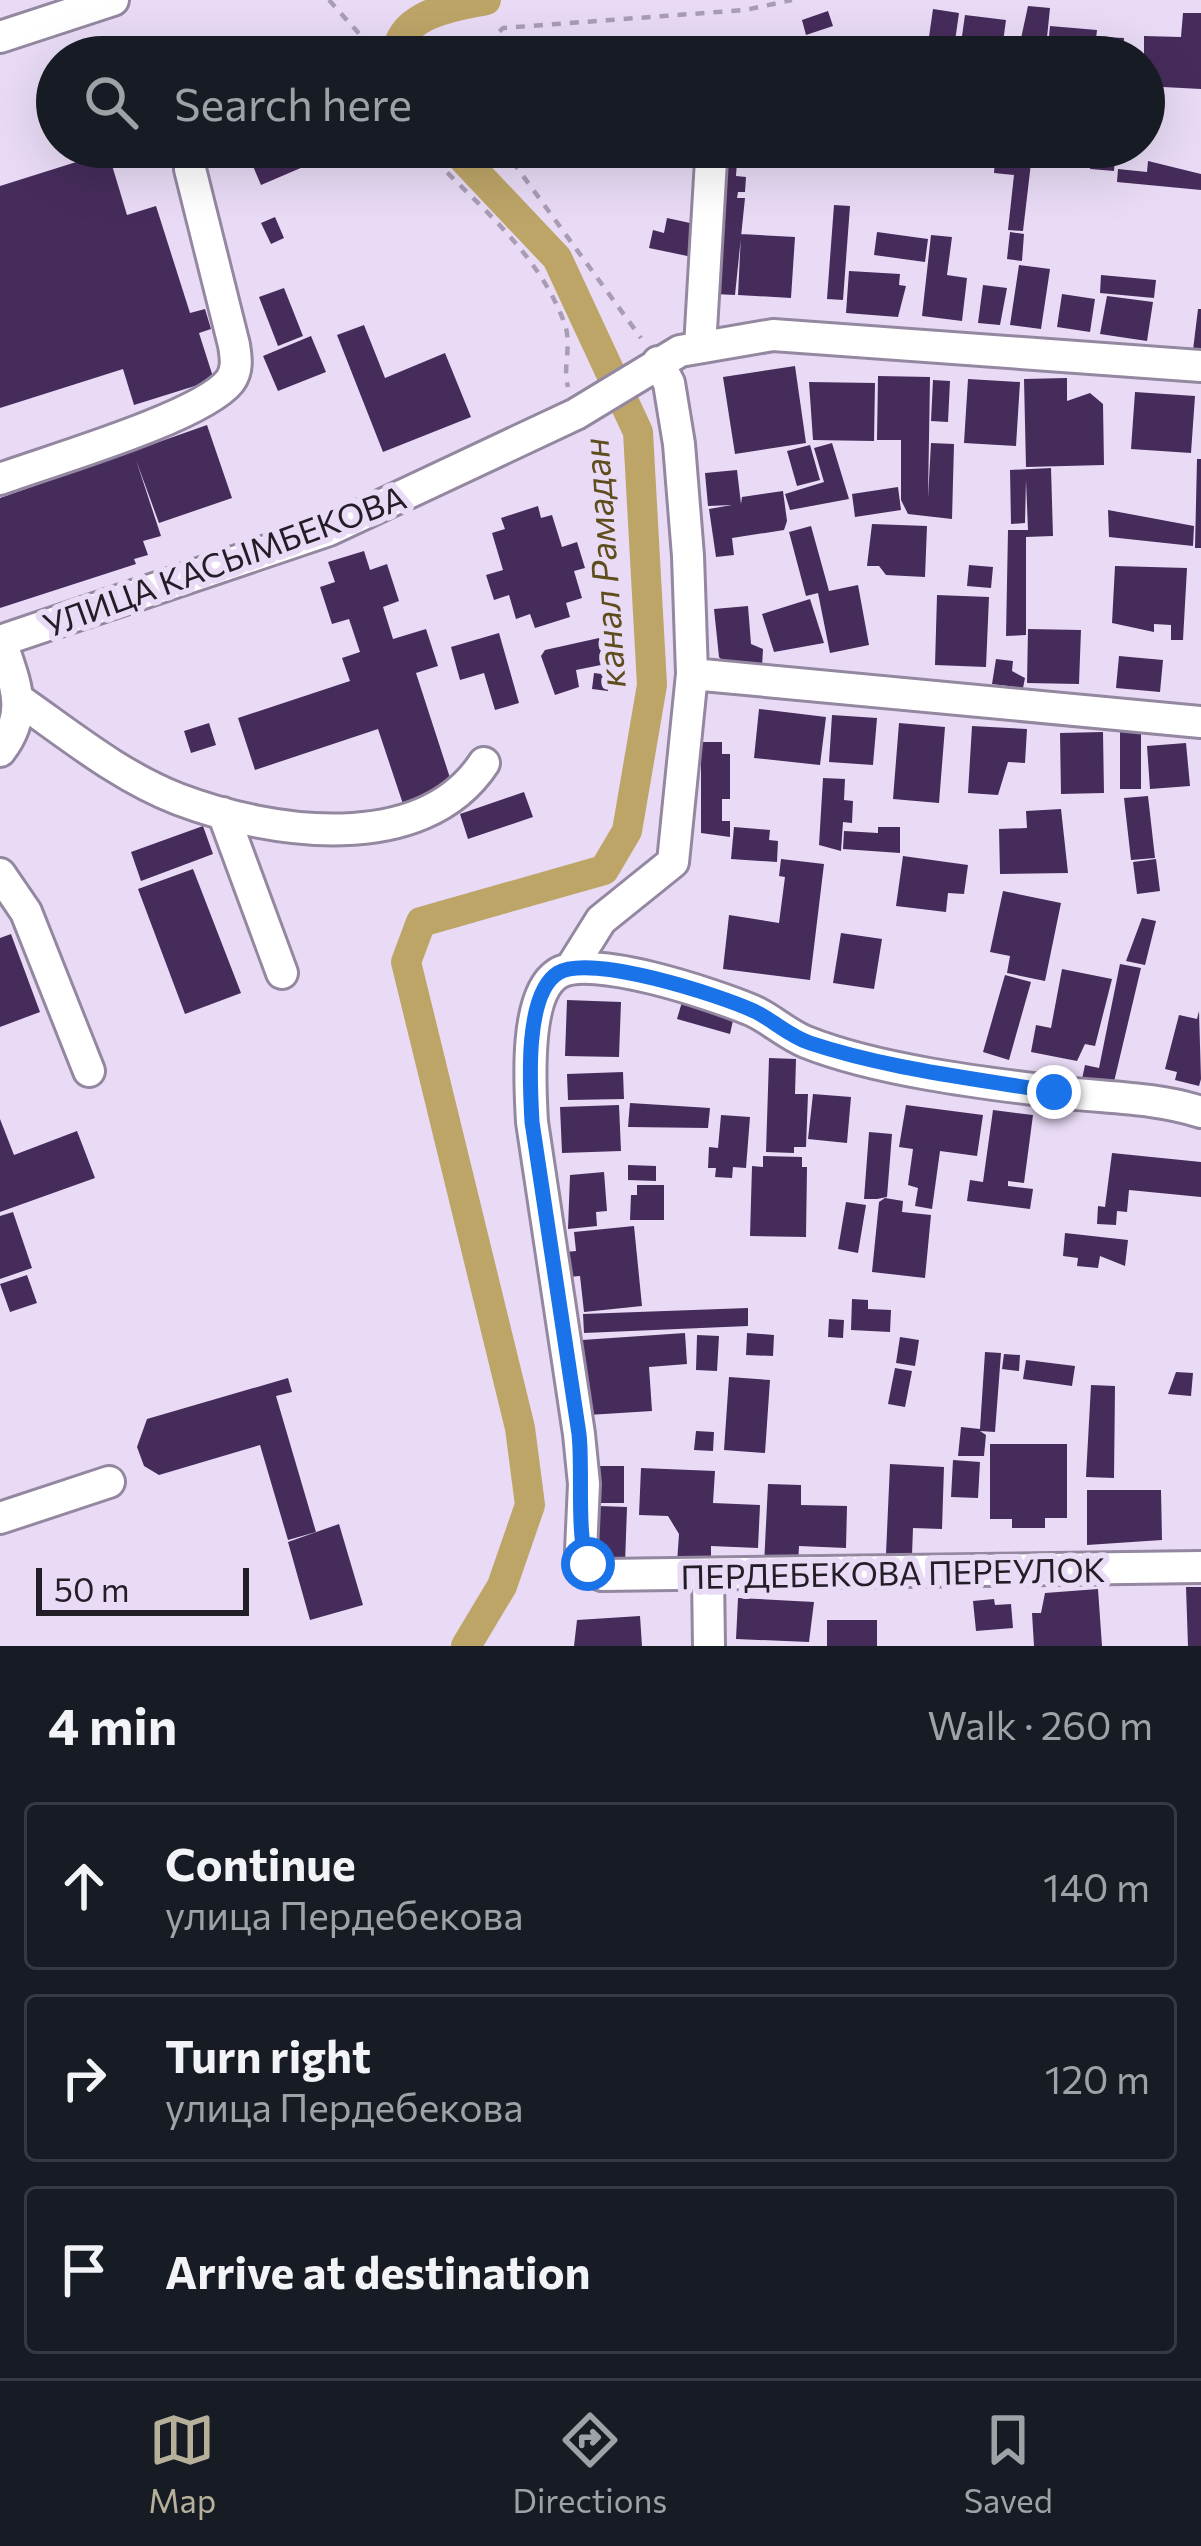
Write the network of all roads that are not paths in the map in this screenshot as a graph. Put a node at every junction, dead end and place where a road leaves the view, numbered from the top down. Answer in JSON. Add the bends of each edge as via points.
{"nodes":[{"id":1,"x":113,"y":0,"type":"edge"},
{"id":2,"x":0,"y":37,"type":"edge"},
{"id":3,"x":711,"y":168,"type":"edge"},
{"id":4,"x":190,"y":170,"type":"dead end"},
{"id":5,"x":700,"y":347,"type":"junction"},
{"id":6,"x":658,"y":362,"type":"junction"},
{"id":7,"x":1201,"y":366,"type":"edge"},
{"id":8,"x":0,"y":479,"type":"edge"},
{"id":9,"x":1,"y":641,"type":"edge"},
{"id":10,"x":692,"y":674,"type":"junction"},
{"id":11,"x":19,"y":693,"type":"junction"},
{"id":12,"x":1201,"y":722,"type":"edge"},
{"id":13,"x":0,"y":751,"type":"edge"},
{"id":14,"x":484,"y":763,"type":"dead end"},
{"id":15,"x":223,"y":813,"type":"junction"},
{"id":16,"x":0,"y":874,"type":"edge"},
{"id":17,"x":572,"y":968,"type":"junction"},
{"id":18,"x":282,"y":973,"type":"dead end"},
{"id":19,"x":89,"y":1071,"type":"dead end"},
{"id":20,"x":1201,"y":1112,"type":"edge"},
{"id":21,"x":109,"y":1482,"type":"dead end"},
{"id":22,"x":0,"y":1518,"type":"edge"},
{"id":23,"x":1201,"y":1567,"type":"edge"},
{"id":24,"x":708,"y":1575,"type":"junction"},
{"id":25,"x":709,"y":1646,"type":"edge"}],
"edges":[{"from":1,"to":2,"type":"street"},
{"from":3,"to":5,"type":"street"},
{"from":4,"to":8,"type":"street","via":[[234,345],[229,382],[188,410]]},
{"from":5,"to":6,"type":"street","name":"УЛИЦА КАСЫМБЕКОВА"},
{"from":5,"to":7,"type":"street","name":"УЛИЦА КАСЫМБЕКОВА","via":[[773,335],[856,338]]},
{"from":6,"to":9,"type":"street","name":"УЛИЦА КАСЫМБЕКОВА","via":[[576,414],[329,530]]},
{"from":6,"to":10,"type":"street","via":[[679,444]]},
{"from":9,"to":11,"type":"street"},
{"from":10,"to":12,"type":"street"},
{"from":10,"to":17,"type":"street","via":[[673,862],[601,920]]},
{"from":11,"to":13,"type":"street","via":[[14,732]]},
{"from":11,"to":15,"type":"street","via":[[120,771]]},
{"from":14,"to":15,"type":"street","via":[[443,806],[354,830]]},
{"from":15,"to":18,"type":"street"},
{"from":16,"to":19,"type":"street","via":[[26,912]]},
{"from":17,"to":20,"type":"street","via":[[704,992],[805,1042],[880,1062]]},
{"from":17,"to":24,"type":"street","name":"ПЕРДЕБЕКОВА ПЕРЕУЛОК","via":[[545,984],[537,1004],[530,1075],[541,1204],[579,1434],[581,1551],[602,1575]]},
{"from":21,"to":22,"type":"street"},
{"from":23,"to":24,"type":"street","name":"ПЕРДЕБЕКОВА ПЕРЕУЛОК"},
{"from":24,"to":25,"type":"street"}]}
